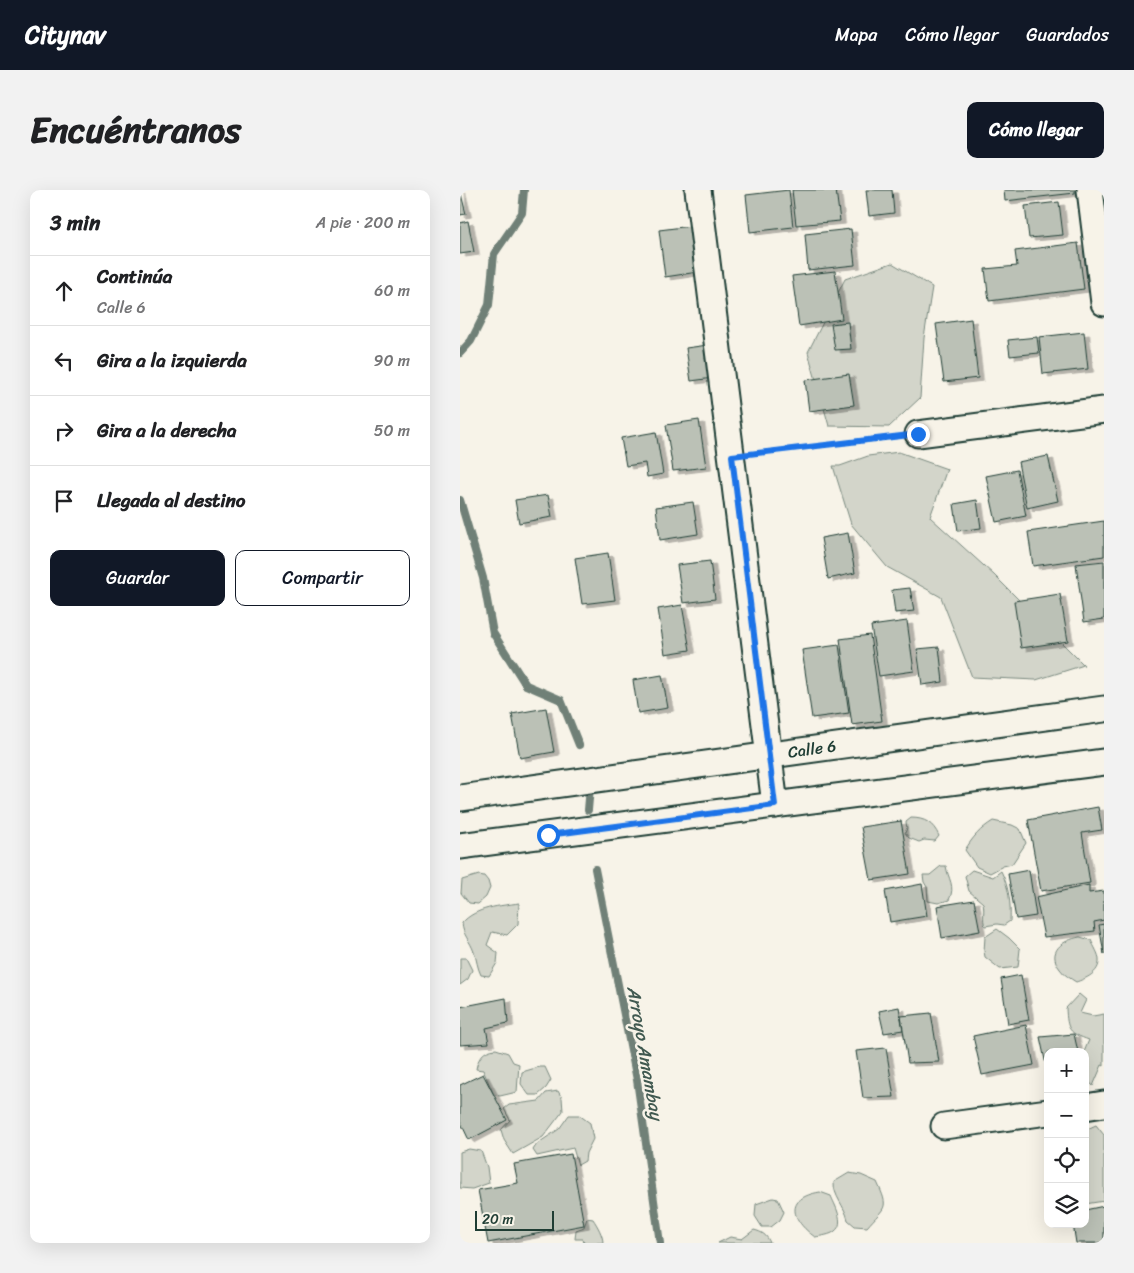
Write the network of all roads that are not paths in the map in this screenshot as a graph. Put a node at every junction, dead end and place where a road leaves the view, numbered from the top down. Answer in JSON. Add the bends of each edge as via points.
{"nodes":[{"id":1,"x":698,"y":190,"type":"edge"},
{"id":2,"x":1095,"y":196,"type":"edge"},
{"id":3,"x":1104,"y":303,"type":"edge"},
{"id":4,"x":1104,"y":410,"type":"edge"},
{"id":5,"x":918,"y":434,"type":"road end"},
{"id":6,"x":1104,"y":709,"type":"edge"},
{"id":7,"x":770,"y":755,"type":"junction"},
{"id":8,"x":1104,"y":762,"type":"edge"},
{"id":9,"x":460,"y":798,"type":"edge"},
{"id":10,"x":775,"y":805,"type":"junction"},
{"id":11,"x":460,"y":846,"type":"edge"},
{"id":12,"x":1104,"y":1104,"type":"edge"},
{"id":13,"x":1089,"y":1106,"type":"edge"},
{"id":14,"x":1044,"y":1113,"type":"edge"},
{"id":15,"x":944,"y":1126,"type":"dead end"}],
"edges":[{"from":1,"to":7,"type":"street"},
{"from":2,"to":3,"type":"street"},
{"from":4,"to":5,"type":"street"},
{"from":6,"to":7,"type":"street","name":"Calle 6"},
{"from":7,"to":9,"type":"street","name":"Calle 6"},
{"from":7,"to":10,"type":"street"},
{"from":8,"to":10,"type":"street"},
{"from":10,"to":11,"type":"street"},
{"from":12,"to":13,"type":"street"},
{"from":14,"to":15,"type":"street"}]}
